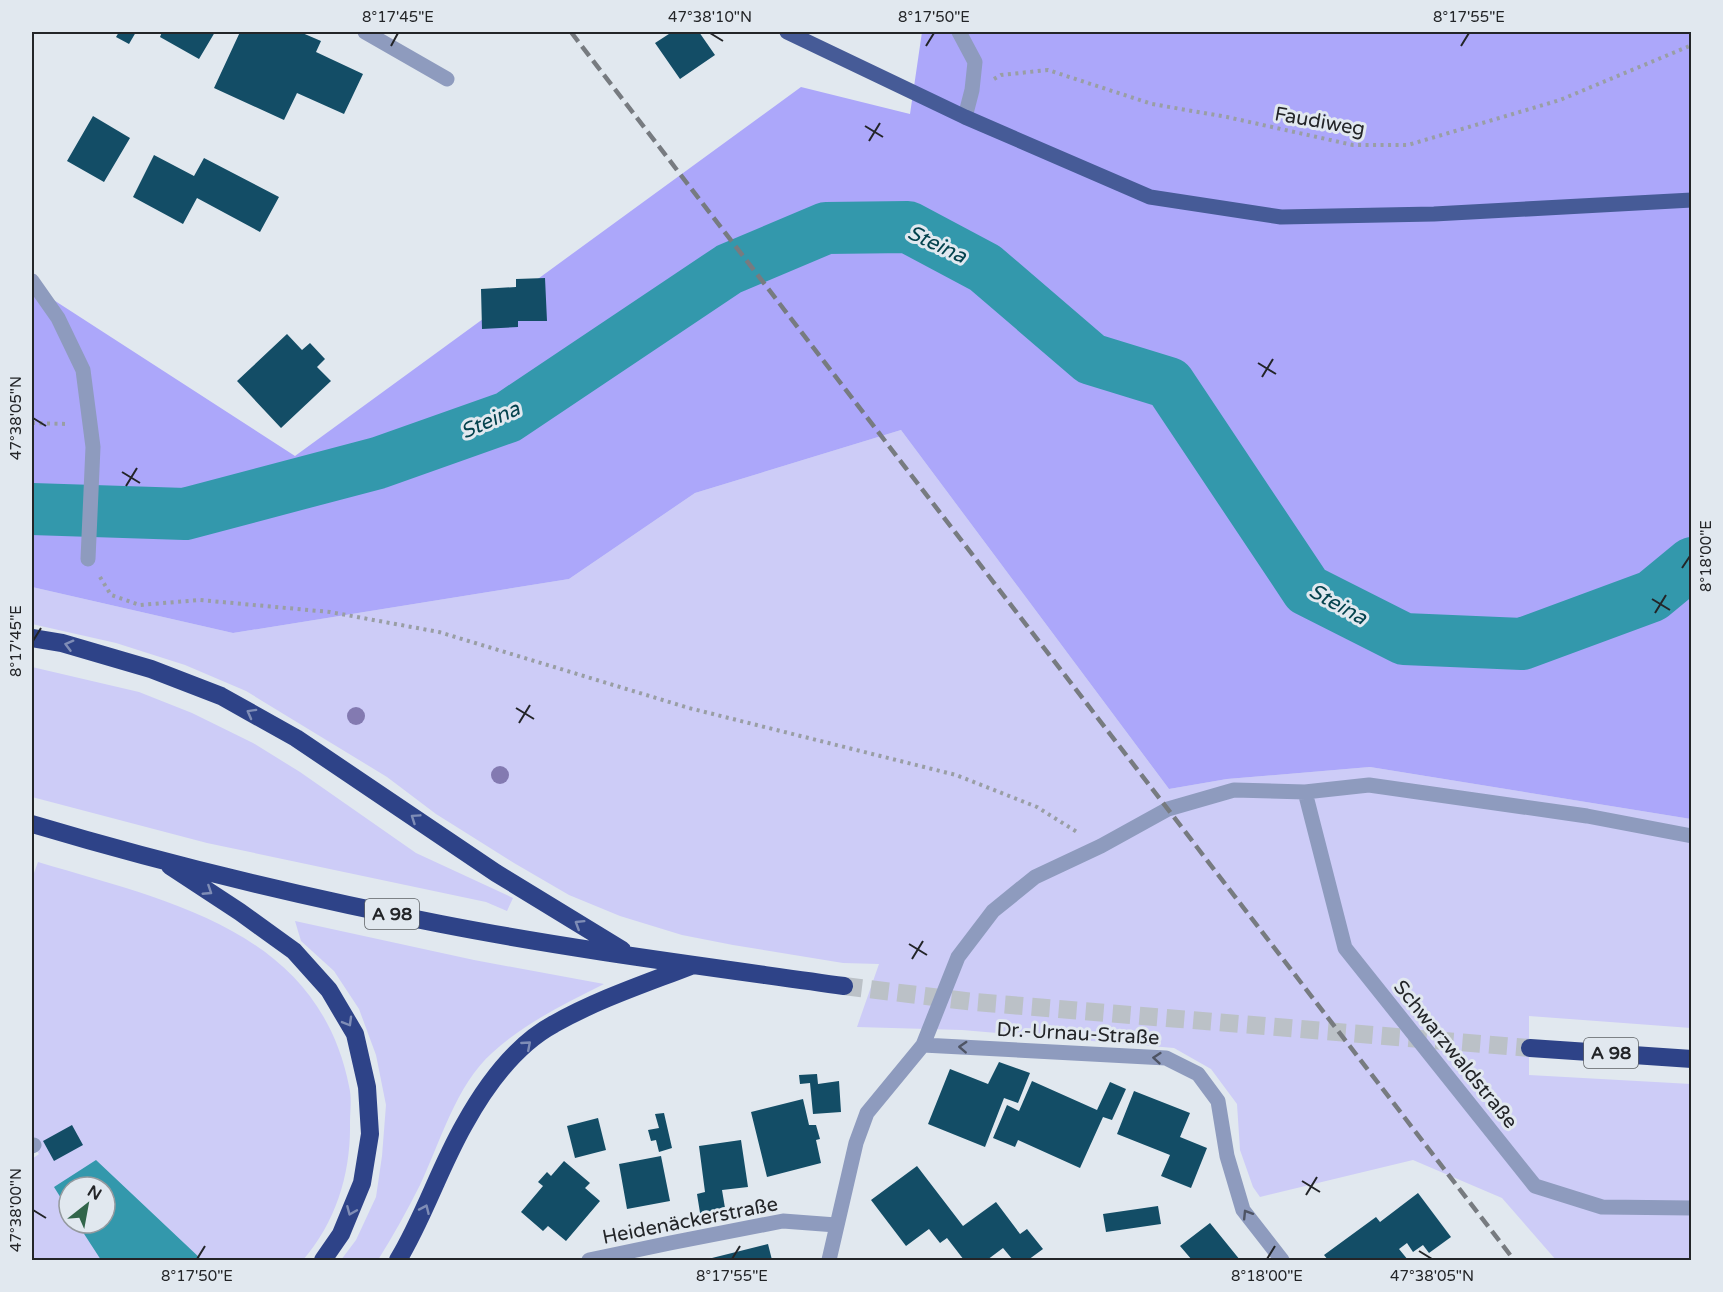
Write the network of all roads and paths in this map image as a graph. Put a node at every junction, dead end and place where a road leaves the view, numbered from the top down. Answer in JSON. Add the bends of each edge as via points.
{"nodes":[{"id":1,"x":365,"y":32,"type":"edge"},
{"id":2,"x":787,"y":32,"type":"edge"},
{"id":3,"x":959,"y":32,"type":"edge"},
{"id":4,"x":1692,"y":45,"type":"edge"},
{"id":5,"x":447,"y":79,"type":"dead end"},
{"id":6,"x":972,"y":90,"type":"junction"},
{"id":7,"x":965,"y":117,"type":"junction"},
{"id":8,"x":1692,"y":200,"type":"edge"},
{"id":9,"x":32,"y":281,"type":"edge"},
{"id":10,"x":32,"y":423,"type":"edge"},
{"id":11,"x":90,"y":425,"type":"junction"},
{"id":12,"x":88,"y":559,"type":"joint"},
{"id":13,"x":32,"y":638,"type":"edge"},
{"id":14,"x":1305,"y":792,"type":"junction"},
{"id":15,"x":32,"y":824,"type":"edge"},
{"id":16,"x":1692,"y":836,"type":"edge"},
{"id":17,"x":1101,"y":846,"type":"junction"},
{"id":18,"x":159,"y":859,"type":"junction"},
{"id":19,"x":628,"y":954,"type":"junction"},
{"id":20,"x":695,"y":964,"type":"junction"},
{"id":21,"x":844,"y":986,"type":"tunnel mouth"},
{"id":22,"x":923,"y":1045,"type":"junction"},
{"id":23,"x":1530,"y":1048,"type":"tunnel mouth"},
{"id":24,"x":1692,"y":1059,"type":"edge"},
{"id":25,"x":1692,"y":1208,"type":"edge"},
{"id":26,"x":836,"y":1225,"type":"junction"},
{"id":27,"x":323,"y":1260,"type":"edge"},
{"id":28,"x":398,"y":1260,"type":"edge"},
{"id":29,"x":589,"y":1260,"type":"edge"},
{"id":30,"x":830,"y":1260,"type":"edge"},
{"id":31,"x":1282,"y":1260,"type":"edge"}],
"edges":[{"from":1,"to":5,"type":"street"},
{"from":2,"to":7,"type":"main road"},
{"from":3,"to":6,"type":"street","via":[[975,62]]},
{"from":4,"to":6,"type":"path","name":"Faudiweg","via":[[1560,100],[1408,145],[1353,145],[1152,104],[1048,70],[1001,75]]},
{"from":6,"to":7,"type":"street"},
{"from":7,"to":8,"type":"main road","via":[[1150,197],[1281,218]]},
{"from":9,"to":11,"type":"street","via":[[58,318],[83,370]]},
{"from":10,"to":11,"type":"path"},
{"from":11,"to":12,"type":"street","via":[[93,447]]},
{"from":12,"to":17,"type":"path","via":[[111,595],[140,605],[200,600],[330,612],[439,632],[690,708],[956,775],[1037,807]]},
{"from":19,"to":13,"type":"highway","one_way":true,"via":[[496,873],[296,738],[220,696],[151,669]]},
{"from":14,"to":16,"type":"street","via":[[1369,785],[1587,816]]},
{"from":14,"to":17,"type":"street","via":[[1234,790],[1168,809]]},
{"from":14,"to":25,"type":"street","name":"Schwarzwaldstraße","via":[[1345,948],[1535,1186],[1602,1207]]},
{"from":15,"to":18,"type":"highway","number":"A 98"},
{"from":17,"to":22,"type":"street","via":[[1035,877],[993,911],[958,957]]},
{"from":18,"to":19,"type":"highway","number":"A 98","via":[[442,924]]},
{"from":18,"to":27,"type":"highway","one_way":true,"via":[[294,951],[329,990],[355,1034],[367,1087],[370,1134],[362,1183],[341,1234]]},
{"from":19,"to":20,"type":"highway","number":"A 98"},
{"from":20,"to":21,"type":"highway","number":"A 98"},
{"from":28,"to":20,"type":"highway","one_way":true,"via":[[465,1124],[508,1062],[553,1024]]},
{"from":22,"to":26,"type":"street","via":[[867,1113]]},
{"from":31,"to":22,"type":"street","name":"Dr.-Urnau-Straße","one_way":true,"via":[[1243,1210],[1227,1156],[1218,1101],[1198,1074],[1166,1058]]},
{"from":23,"to":24,"type":"highway","number":"A 98"},
{"from":26,"to":29,"type":"street","name":"Heidenäckerstraße","via":[[783,1221]]},
{"from":26,"to":30,"type":"street"}]}
